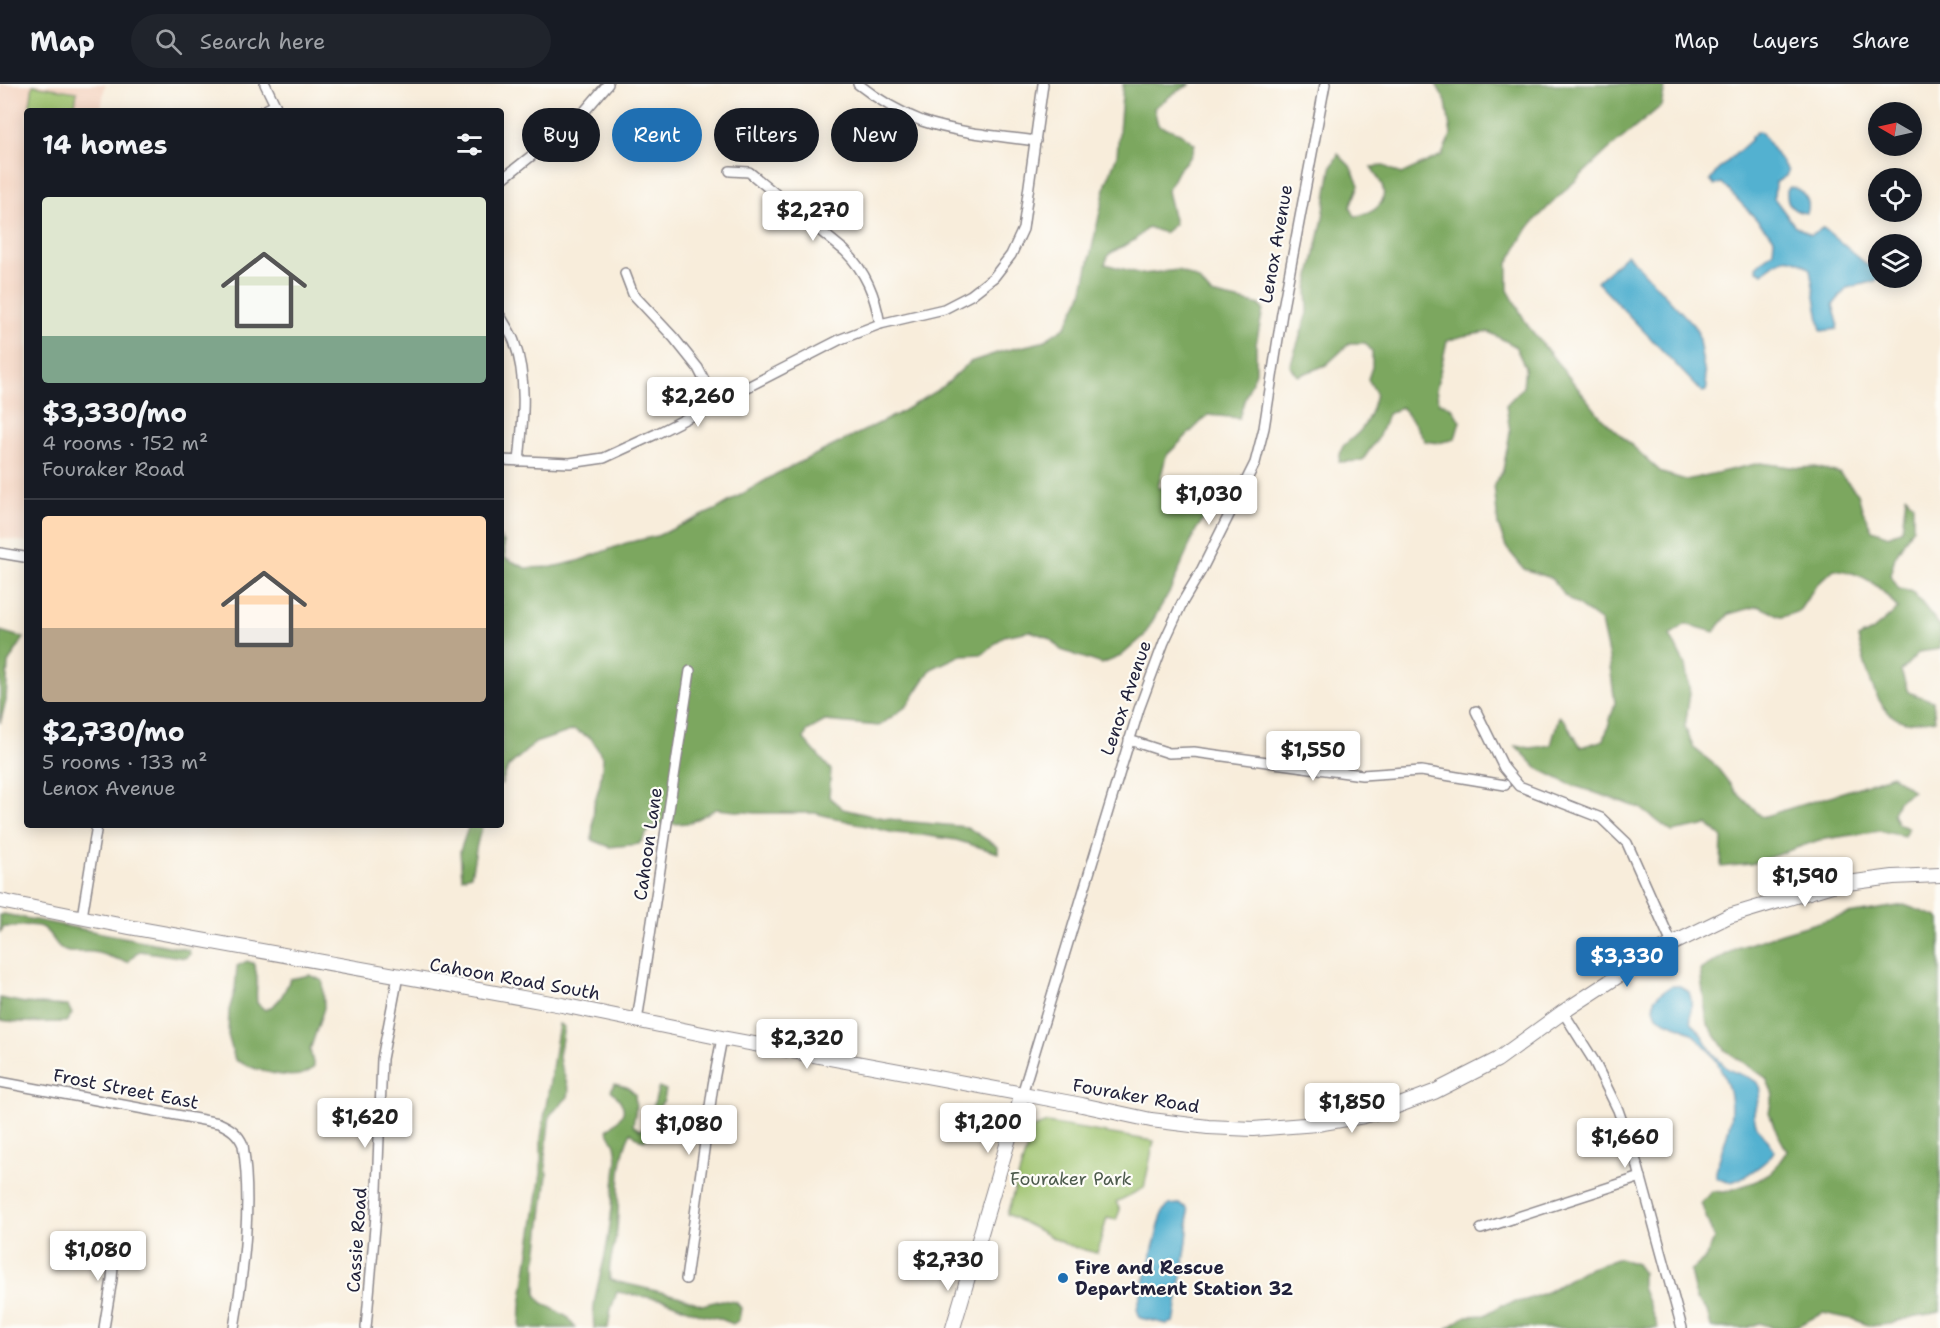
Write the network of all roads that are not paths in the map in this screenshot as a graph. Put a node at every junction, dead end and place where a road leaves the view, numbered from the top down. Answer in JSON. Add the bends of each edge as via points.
{"nodes":[{"id":1,"x":265,"y":84,"type":"edge"},
{"id":2,"x":608,"y":84,"type":"edge"},
{"id":3,"x":858,"y":84,"type":"edge"},
{"id":4,"x":1043,"y":84,"type":"edge"},
{"id":5,"x":1325,"y":84,"type":"edge"},
{"id":6,"x":276,"y":108,"type":"edge"},
{"id":7,"x":1036,"y":141,"type":"junction"},
{"id":8,"x":730,"y":171,"type":"dead end"},
{"id":9,"x":504,"y":178,"type":"edge"},
{"id":10,"x":625,"y":273,"type":"dead end"},
{"id":11,"x":504,"y":322,"type":"edge"},
{"id":12,"x":880,"y":324,"type":"junction"},
{"id":13,"x":716,"y":403,"type":"junction"},
{"id":14,"x":504,"y":460,"type":"edge"},
{"id":15,"x":519,"y":461,"type":"junction"},
{"id":16,"x":0,"y":553,"type":"edge"},
{"id":17,"x":24,"y":557,"type":"dead end"},
{"id":18,"x":690,"y":671,"type":"dead end"},
{"id":19,"x":1476,"y":711,"type":"dead end"},
{"id":20,"x":1129,"y":740,"type":"junction"},
{"id":21,"x":1505,"y":785,"type":"dead end"},
{"id":22,"x":97,"y":828,"type":"edge"},
{"id":23,"x":1940,"y":875,"type":"edge"},
{"id":24,"x":0,"y":901,"type":"edge"},
{"id":25,"x":82,"y":917,"type":"junction"},
{"id":26,"x":1672,"y":944,"type":"junction"},
{"id":27,"x":398,"y":976,"type":"junction"},
{"id":28,"x":1563,"y":1012,"type":"junction"},
{"id":29,"x":637,"y":1021,"type":"junction"},
{"id":30,"x":722,"y":1038,"type":"junction"},
{"id":31,"x":0,"y":1082,"type":"edge"},
{"id":32,"x":1022,"y":1094,"type":"junction"},
{"id":33,"x":1641,"y":1177,"type":"junction"},
{"id":34,"x":1481,"y":1229,"type":"dead end"},
{"id":35,"x":115,"y":1240,"type":"dead end"},
{"id":36,"x":686,"y":1279,"type":"dead end"},
{"id":37,"x":104,"y":1328,"type":"edge"},
{"id":38,"x":234,"y":1328,"type":"edge"},
{"id":39,"x":366,"y":1328,"type":"edge"},
{"id":40,"x":953,"y":1328,"type":"edge"},
{"id":41,"x":1682,"y":1328,"type":"edge"}],
"edges":[{"from":1,"to":6,"type":"street"},
{"from":2,"to":9,"type":"street","via":[[578,118]]},
{"from":3,"to":7,"type":"street","via":[[922,121],[970,133]]},
{"from":4,"to":7,"type":"street"},
{"from":5,"to":20,"type":"street","name":"Lenox Avenue","via":[[1255,463],[1164,642]]},
{"from":7,"to":12,"type":"street","via":[[1023,230],[994,277],[944,309]]},
{"from":8,"to":12,"type":"street","via":[[749,172],[856,262],[872,288]]},
{"from":10,"to":13,"type":"street","via":[[633,294],[698,368]]},
{"from":11,"to":15,"type":"street","via":[[514,340],[521,367],[523,422]]},
{"from":12,"to":13,"type":"street","via":[[841,339]]},
{"from":13,"to":15,"type":"street","via":[[604,458],[570,463]]},
{"from":14,"to":15,"type":"street"},
{"from":16,"to":17,"type":"street"},
{"from":18,"to":29,"type":"street","name":"Cahoon Lane"},
{"from":19,"to":26,"type":"street","via":[[1504,768],[1519,786],[1601,818],[1627,843]]},
{"from":20,"to":21,"type":"street","via":[[1169,753],[1194,752],[1362,776],[1421,771]]},
{"from":20,"to":32,"type":"street","name":"Lenox Avenue"},
{"from":22,"to":25,"type":"street"},
{"from":23,"to":26,"type":"main road","name":"Fouraker Road","via":[[1832,885],[1729,916]]},
{"from":24,"to":25,"type":"main road","name":"Cahoon Road South"},
{"from":25,"to":27,"type":"main road","name":"Cahoon Road South"},
{"from":26,"to":28,"type":"main road","name":"Fouraker Road"},
{"from":27,"to":29,"type":"main road","name":"Cahoon Road South"},
{"from":27,"to":39,"type":"street","name":"Cassie Road","via":[[382,1059],[376,1216]]},
{"from":28,"to":32,"type":"main road","name":"Fouraker Road","via":[[1497,1060],[1434,1092],[1364,1116],[1317,1124],[1208,1128]]},
{"from":28,"to":33,"type":"street","via":[[1594,1061],[1618,1110]]},
{"from":29,"to":30,"type":"main road","name":"Cahoon Road South"},
{"from":30,"to":32,"type":"main road","name":"Cahoon Road South"},
{"from":30,"to":36,"type":"street"},
{"from":31,"to":38,"type":"street","name":"Frost Street East","via":[[231,1128],[241,1139],[245,1160],[246,1218]]},
{"from":32,"to":40,"type":"main road","name":"Lenox Avenue"},
{"from":33,"to":34,"type":"street"},
{"from":33,"to":41,"type":"street"},
{"from":35,"to":37,"type":"street"}]}
